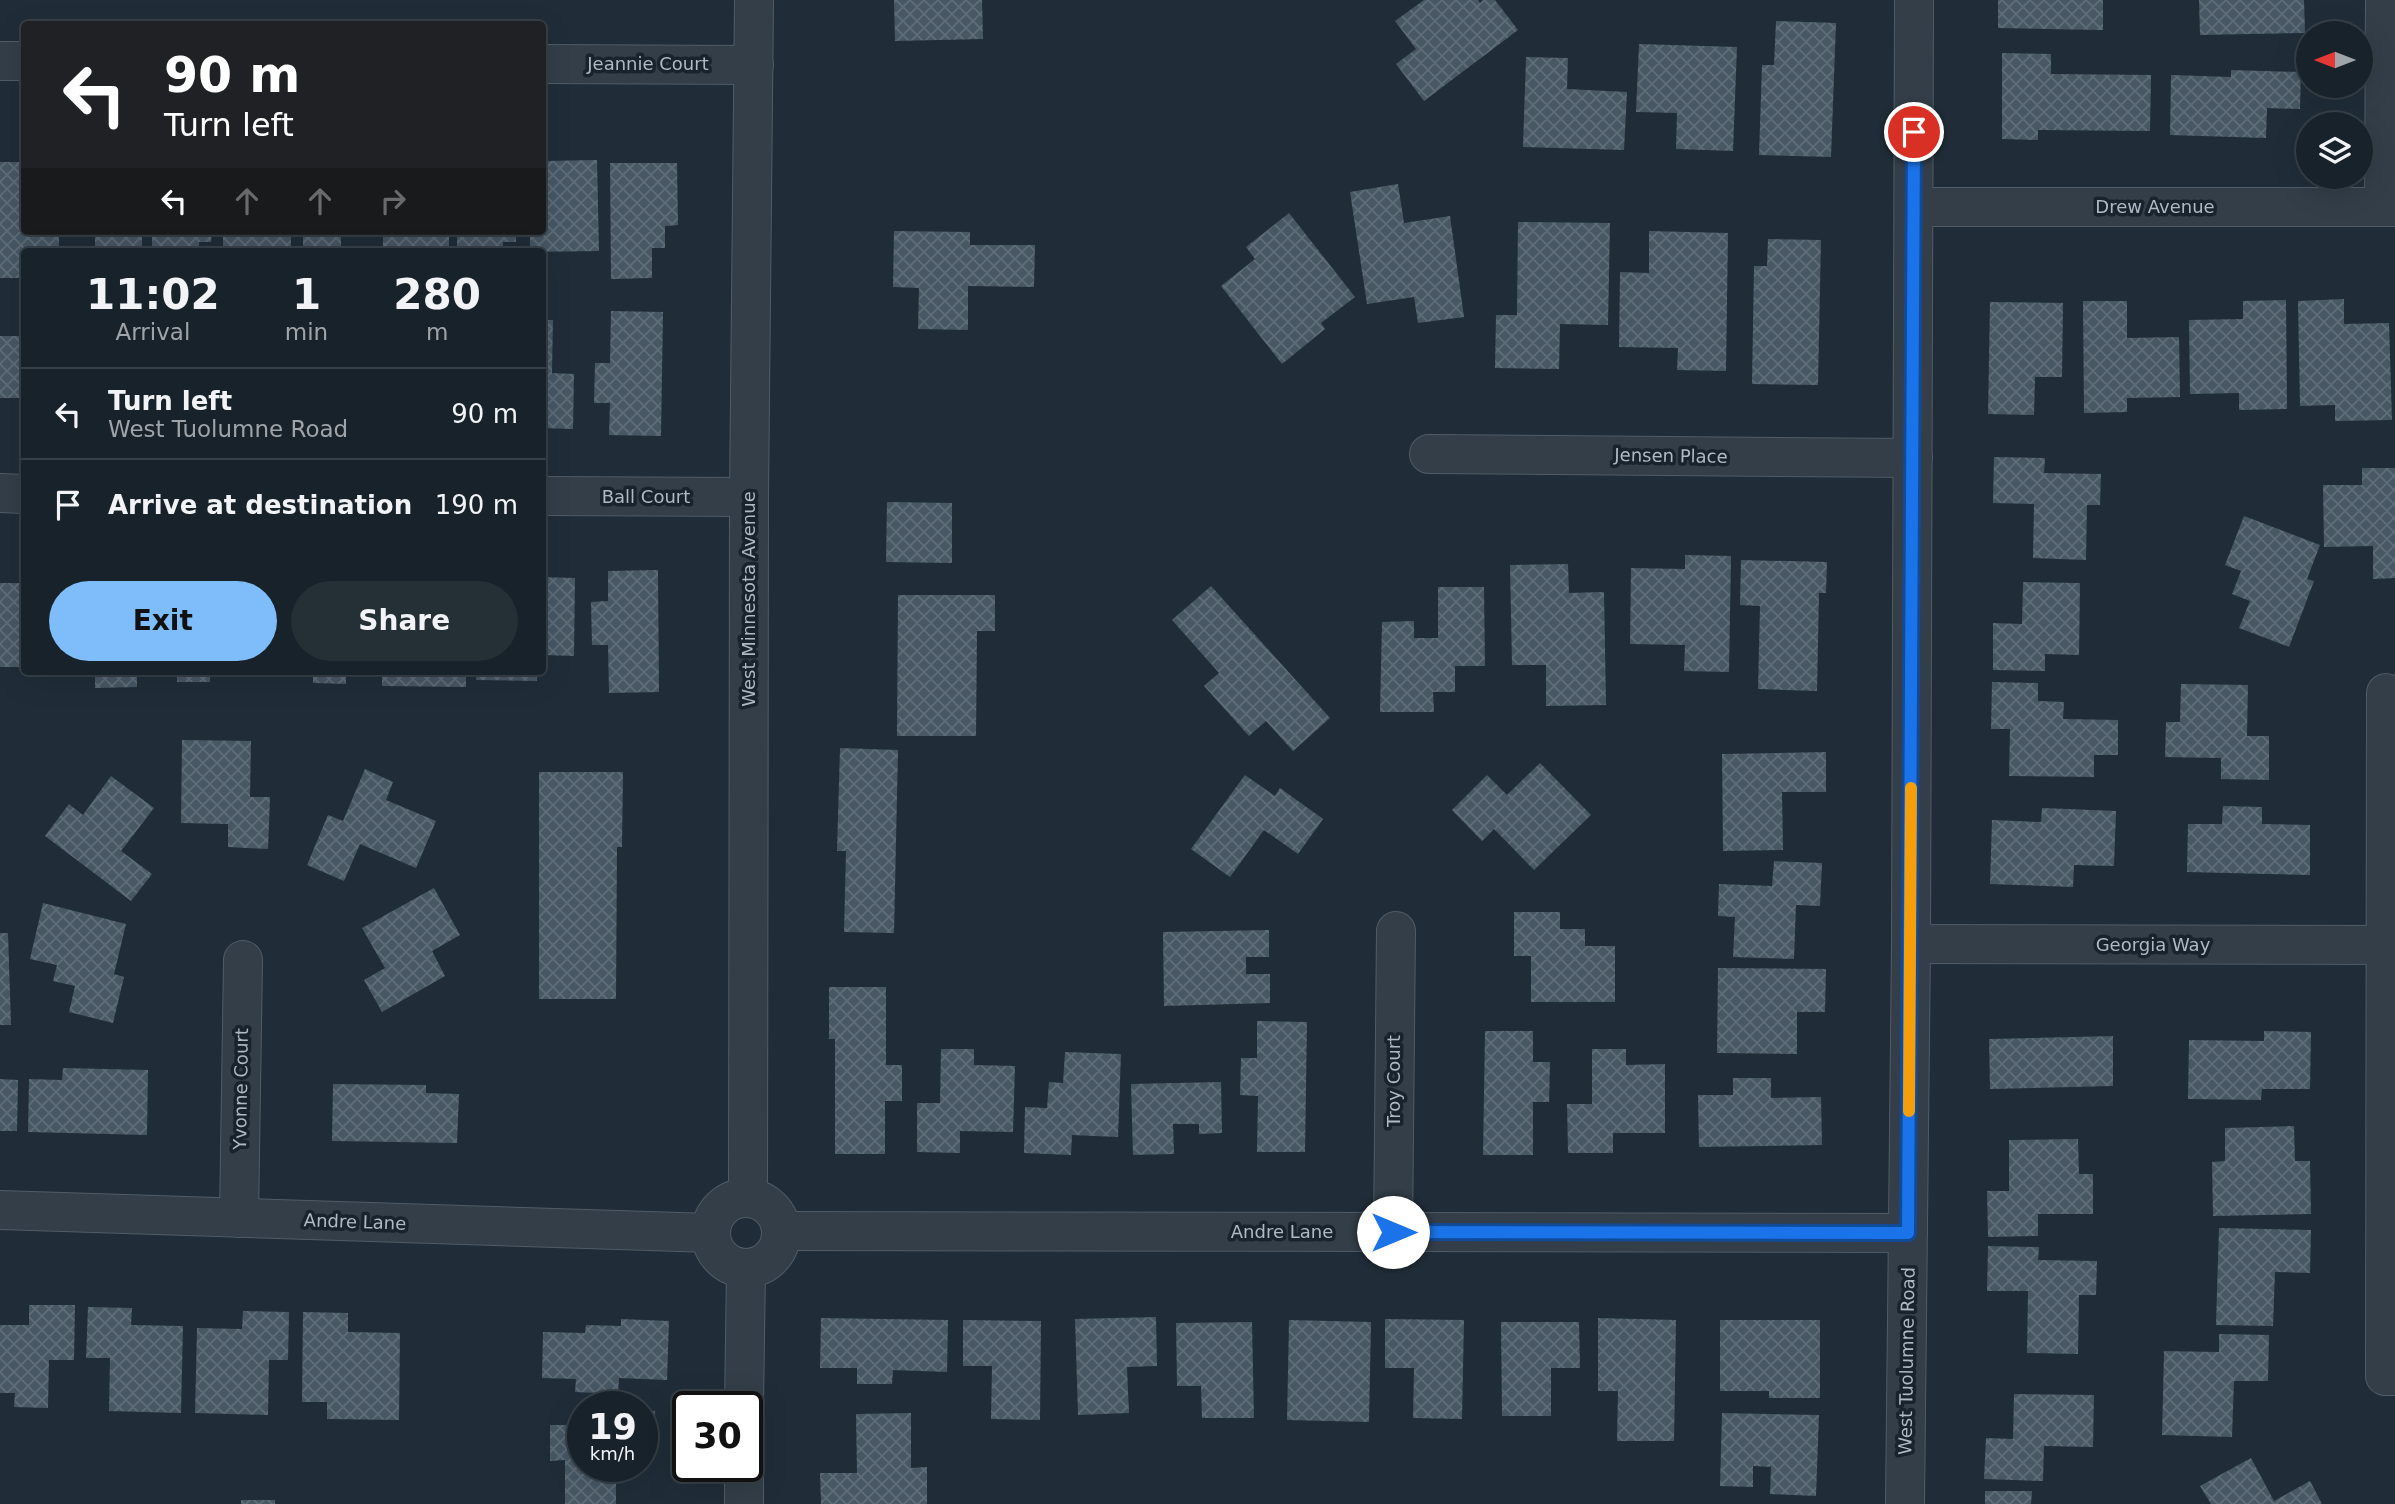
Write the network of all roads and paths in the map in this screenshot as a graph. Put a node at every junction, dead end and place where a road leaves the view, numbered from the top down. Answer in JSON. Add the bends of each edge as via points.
{"nodes":[{"id":1,"x":754,"y":0,"type":"edge"},
{"id":2,"x":1914,"y":0,"type":"edge"},
{"id":3,"x":2385,"y":0,"type":"edge"},
{"id":4,"x":0,"y":61,"type":"edge"},
{"id":5,"x":21,"y":61,"type":"edge"},
{"id":6,"x":546,"y":64,"type":"edge"},
{"id":7,"x":754,"y":65,"type":"junction"},
{"id":8,"x":1914,"y":207,"type":"junction"},
{"id":9,"x":2390,"y":207,"type":"edge"},
{"id":10,"x":1429,"y":454,"type":"dead end"},
{"id":11,"x":1913,"y":458,"type":"junction"},
{"id":12,"x":0,"y":494,"type":"edge"},
{"id":13,"x":21,"y":494,"type":"edge"},
{"id":14,"x":546,"y":496,"type":"edge"},
{"id":15,"x":749,"y":498,"type":"junction"},
{"id":16,"x":2386,"y":693,"type":"dead end"},
{"id":17,"x":1396,"y":931,"type":"dead end"},
{"id":18,"x":1911,"y":944,"type":"junction"},
{"id":19,"x":2391,"y":945,"type":"edge"},
{"id":20,"x":243,"y":960,"type":"dead end"},
{"id":21,"x":748,"y":1198,"type":"junction"},
{"id":22,"x":0,"y":1210,"type":"edge"},
{"id":23,"x":239,"y":1218,"type":"junction"},
{"id":24,"x":781,"y":1231,"type":"junction"},
{"id":25,"x":1393,"y":1232,"type":"junction"},
{"id":26,"x":711,"y":1233,"type":"junction"},
{"id":27,"x":1908,"y":1233,"type":"junction"},
{"id":28,"x":746,"y":1269,"type":"junction"},
{"id":29,"x":2390,"y":1376,"type":"edge"},
{"id":30,"x":744,"y":1391,"type":"edge"},
{"id":31,"x":744,"y":1482,"type":"edge"},
{"id":32,"x":744,"y":1504,"type":"edge"},
{"id":33,"x":1905,"y":1504,"type":"edge"}],
"edges":[{"from":1,"to":7,"type":"street","name":"West Minnesota Avenue"},
{"from":2,"to":8,"type":"street","name":"West Tuolumne Road"},
{"from":3,"to":9,"type":"street"},
{"from":4,"to":5,"type":"street"},
{"from":6,"to":7,"type":"street","name":"Jeannie Court"},
{"from":7,"to":15,"type":"street","name":"West Minnesota Avenue"},
{"from":8,"to":9,"type":"street","name":"Drew Avenue"},
{"from":8,"to":11,"type":"street","name":"West Tuolumne Road"},
{"from":10,"to":11,"type":"street","name":"Jensen Place"},
{"from":11,"to":18,"type":"street","name":"West Tuolumne Road"},
{"from":12,"to":13,"type":"street"},
{"from":14,"to":15,"type":"street","name":"Ball Court"},
{"from":15,"to":21,"type":"street","name":"West Minnesota Avenue"},
{"from":16,"to":19,"type":"street"},
{"from":17,"to":25,"type":"street","name":"Troy Court"},
{"from":18,"to":19,"type":"street","name":"Georgia Way"},
{"from":18,"to":27,"type":"street","name":"West Tuolumne Road"},
{"from":19,"to":29,"type":"street"},
{"from":20,"to":23,"type":"street","name":"Yvonne Court"},
{"from":21,"to":24,"type":"street","via":[[767,1205]]},
{"from":21,"to":26,"type":"street","via":[[726,1204]]},
{"from":22,"to":23,"type":"street","name":"Andre Lane"},
{"from":23,"to":26,"type":"street","name":"Andre Lane"},
{"from":24,"to":25,"type":"street","name":"Andre Lane"},
{"from":24,"to":28,"type":"street","via":[[776,1254]]},
{"from":25,"to":27,"type":"street","name":"Andre Lane"},
{"from":26,"to":28,"type":"street","via":[[724,1262]]},
{"from":27,"to":33,"type":"street","name":"West Tuolumne Road"},
{"from":28,"to":30,"type":"street"},
{"from":31,"to":32,"type":"street"}]}
